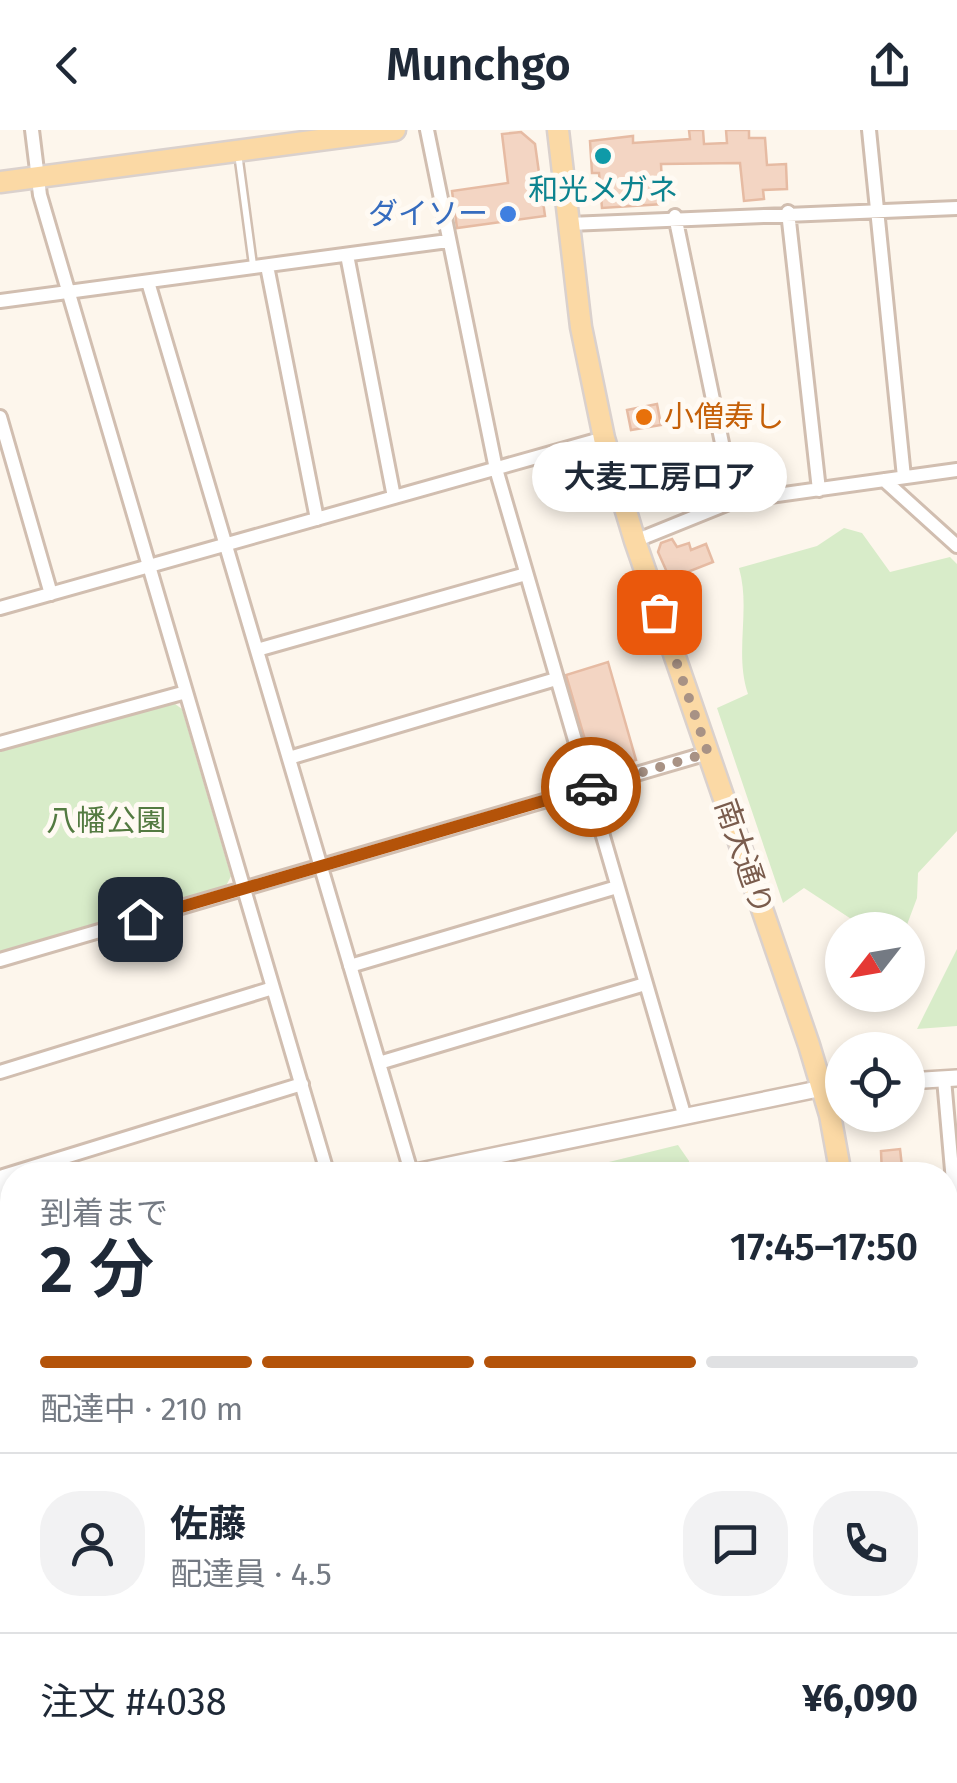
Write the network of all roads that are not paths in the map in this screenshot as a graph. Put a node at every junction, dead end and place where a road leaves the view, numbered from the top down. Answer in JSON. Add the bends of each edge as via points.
{"nodes":[{"id":1,"x":32,"y":130,"type":"edge"},
{"id":2,"x":395,"y":130,"type":"edge"},
{"id":3,"x":428,"y":130,"type":"edge"},
{"id":4,"x":558,"y":130,"type":"edge"},
{"id":5,"x":870,"y":130,"type":"edge"},
{"id":6,"x":298,"y":137,"type":"edge"},
{"id":7,"x":238,"y":152,"type":"junction"},
{"id":8,"x":35,"y":178,"type":"junction"},
{"id":9,"x":0,"y":182,"type":"edge"},
{"id":10,"x":957,"y":208,"type":"edge"},
{"id":11,"x":876,"y":209,"type":"junction"},
{"id":12,"x":788,"y":212,"type":"junction"},
{"id":13,"x":675,"y":216,"type":"junction"},
{"id":14,"x":569,"y":224,"type":"junction"},
{"id":15,"x":448,"y":241,"type":"junction"},
{"id":16,"x":347,"y":255,"type":"junction"},
{"id":17,"x":260,"y":266,"type":"junction"},
{"id":18,"x":148,"y":282,"type":"junction"},
{"id":19,"x":68,"y":292,"type":"junction"},
{"id":20,"x":0,"y":302,"type":"edge"},
{"id":21,"x":0,"y":417,"type":"edge"},
{"id":22,"x":604,"y":438,"type":"junction"},
{"id":23,"x":496,"y":468,"type":"junction"},
{"id":24,"x":957,"y":470,"type":"edge"},
{"id":25,"x":904,"y":477,"type":"junction"},
{"id":26,"x":884,"y":480,"type":"junction"},
{"id":27,"x":820,"y":490,"type":"junction"},
{"id":28,"x":394,"y":497,"type":"junction"},
{"id":29,"x":734,"y":501,"type":"junction"},
{"id":30,"x":317,"y":519,"type":"junction"},
{"id":31,"x":635,"y":541,"type":"junction"},
{"id":32,"x":225,"y":544,"type":"junction"},
{"id":33,"x":957,"y":546,"type":"edge"},
{"id":34,"x":149,"y":566,"type":"junction"},
{"id":35,"x":526,"y":574,"type":"junction"},
{"id":36,"x":51,"y":594,"type":"junction"},
{"id":37,"x":0,"y":608,"type":"edge"},
{"id":38,"x":257,"y":650,"type":"junction"},
{"id":39,"x":556,"y":679,"type":"junction"},
{"id":40,"x":186,"y":692,"type":"junction"},
{"id":41,"x":0,"y":743,"type":"edge"},
{"id":42,"x":708,"y":753,"type":"junction"},
{"id":43,"x":288,"y":758,"type":"junction"},
{"id":44,"x":587,"y":788,"type":"junction"},
{"id":45,"x":320,"y":866,"type":"junction"},
{"id":46,"x":244,"y":888,"type":"junction"},
{"id":47,"x":617,"y":888,"type":"junction"},
{"id":48,"x":0,"y":960,"type":"edge"},
{"id":49,"x":350,"y":966,"type":"junction"},
{"id":50,"x":646,"y":984,"type":"junction"},
{"id":51,"x":273,"y":988,"type":"junction"},
{"id":52,"x":379,"y":1063,"type":"junction"},
{"id":53,"x":825,"y":1067,"type":"edge"},
{"id":54,"x":0,"y":1072,"type":"edge"},
{"id":55,"x":951,"y":1079,"type":"edge"},
{"id":56,"x":925,"y":1080,"type":"edge"},
{"id":57,"x":302,"y":1084,"type":"junction"},
{"id":58,"x":825,"y":1087,"type":"edge"},
{"id":59,"x":684,"y":1114,"type":"junction"},
{"id":60,"x":837,"y":1132,"type":"edge"},
{"id":61,"x":954,"y":1155,"type":"edge"},
{"id":62,"x":51,"y":1162,"type":"edge"},
{"id":63,"x":324,"y":1162,"type":"edge"},
{"id":64,"x":405,"y":1162,"type":"edge"},
{"id":65,"x":463,"y":1162,"type":"edge"},
{"id":66,"x":840,"y":1162,"type":"edge"}],
"edges":[{"from":1,"to":8,"type":"street"},
{"from":2,"to":6,"type":"main road"},
{"from":3,"to":15,"type":"street"},
{"from":4,"to":14,"type":"main road","name":"南大通り"},
{"from":5,"to":11,"type":"street"},
{"from":6,"to":7,"type":"main road"},
{"from":7,"to":8,"type":"main road"},
{"from":7,"to":17,"type":"lane"},
{"from":8,"to":9,"type":"main road"},
{"from":8,"to":19,"type":"street"},
{"from":10,"to":11,"type":"street"},
{"from":11,"to":12,"type":"street"},
{"from":11,"to":25,"type":"street"},
{"from":12,"to":13,"type":"street"},
{"from":12,"to":27,"type":"street"},
{"from":13,"to":14,"type":"street"},
{"from":13,"to":29,"type":"street"},
{"from":14,"to":22,"type":"main road","name":"南大通り"},
{"from":15,"to":16,"type":"street"},
{"from":15,"to":23,"type":"street"},
{"from":16,"to":17,"type":"street"},
{"from":16,"to":28,"type":"street"},
{"from":17,"to":18,"type":"street"},
{"from":17,"to":30,"type":"street"},
{"from":18,"to":19,"type":"street"},
{"from":18,"to":32,"type":"street"},
{"from":19,"to":20,"type":"street"},
{"from":19,"to":34,"type":"street"},
{"from":21,"to":36,"type":"street"},
{"from":22,"to":23,"type":"street"},
{"from":22,"to":31,"type":"main road","name":"南大通り"},
{"from":23,"to":28,"type":"street"},
{"from":23,"to":35,"type":"street"},
{"from":24,"to":25,"type":"street"},
{"from":25,"to":26,"type":"street"},
{"from":26,"to":27,"type":"street"},
{"from":26,"to":33,"type":"street"},
{"from":27,"to":29,"type":"street"},
{"from":28,"to":30,"type":"street"},
{"from":29,"to":31,"type":"street"},
{"from":30,"to":32,"type":"street"},
{"from":31,"to":42,"type":"main road","name":"南大通り"},
{"from":32,"to":34,"type":"street"},
{"from":32,"to":38,"type":"street"},
{"from":34,"to":36,"type":"street"},
{"from":34,"to":40,"type":"street"},
{"from":35,"to":38,"type":"street"},
{"from":35,"to":39,"type":"street"},
{"from":36,"to":37,"type":"street"},
{"from":38,"to":43,"type":"street"},
{"from":39,"to":43,"type":"street"},
{"from":39,"to":44,"type":"street"},
{"from":40,"to":41,"type":"street"},
{"from":40,"to":46,"type":"street"},
{"from":42,"to":44,"type":"street"},
{"from":42,"to":53,"type":"main road","name":"南大通り"},
{"from":43,"to":45,"type":"street"},
{"from":44,"to":45,"type":"street"},
{"from":44,"to":47,"type":"street"},
{"from":45,"to":46,"type":"street"},
{"from":45,"to":49,"type":"street"},
{"from":46,"to":48,"type":"street"},
{"from":46,"to":51,"type":"street"},
{"from":47,"to":49,"type":"street"},
{"from":47,"to":50,"type":"street"},
{"from":49,"to":52,"type":"street"},
{"from":50,"to":52,"type":"street"},
{"from":50,"to":59,"type":"street"},
{"from":51,"to":54,"type":"street"},
{"from":51,"to":57,"type":"street"},
{"from":52,"to":64,"type":"street"},
{"from":55,"to":56,"type":"street"},
{"from":55,"to":61,"type":"street"},
{"from":57,"to":62,"type":"street"},
{"from":57,"to":63,"type":"street"},
{"from":58,"to":59,"type":"street"},
{"from":59,"to":65,"type":"street"},
{"from":60,"to":66,"type":"main road","name":"南大通り"}]}
